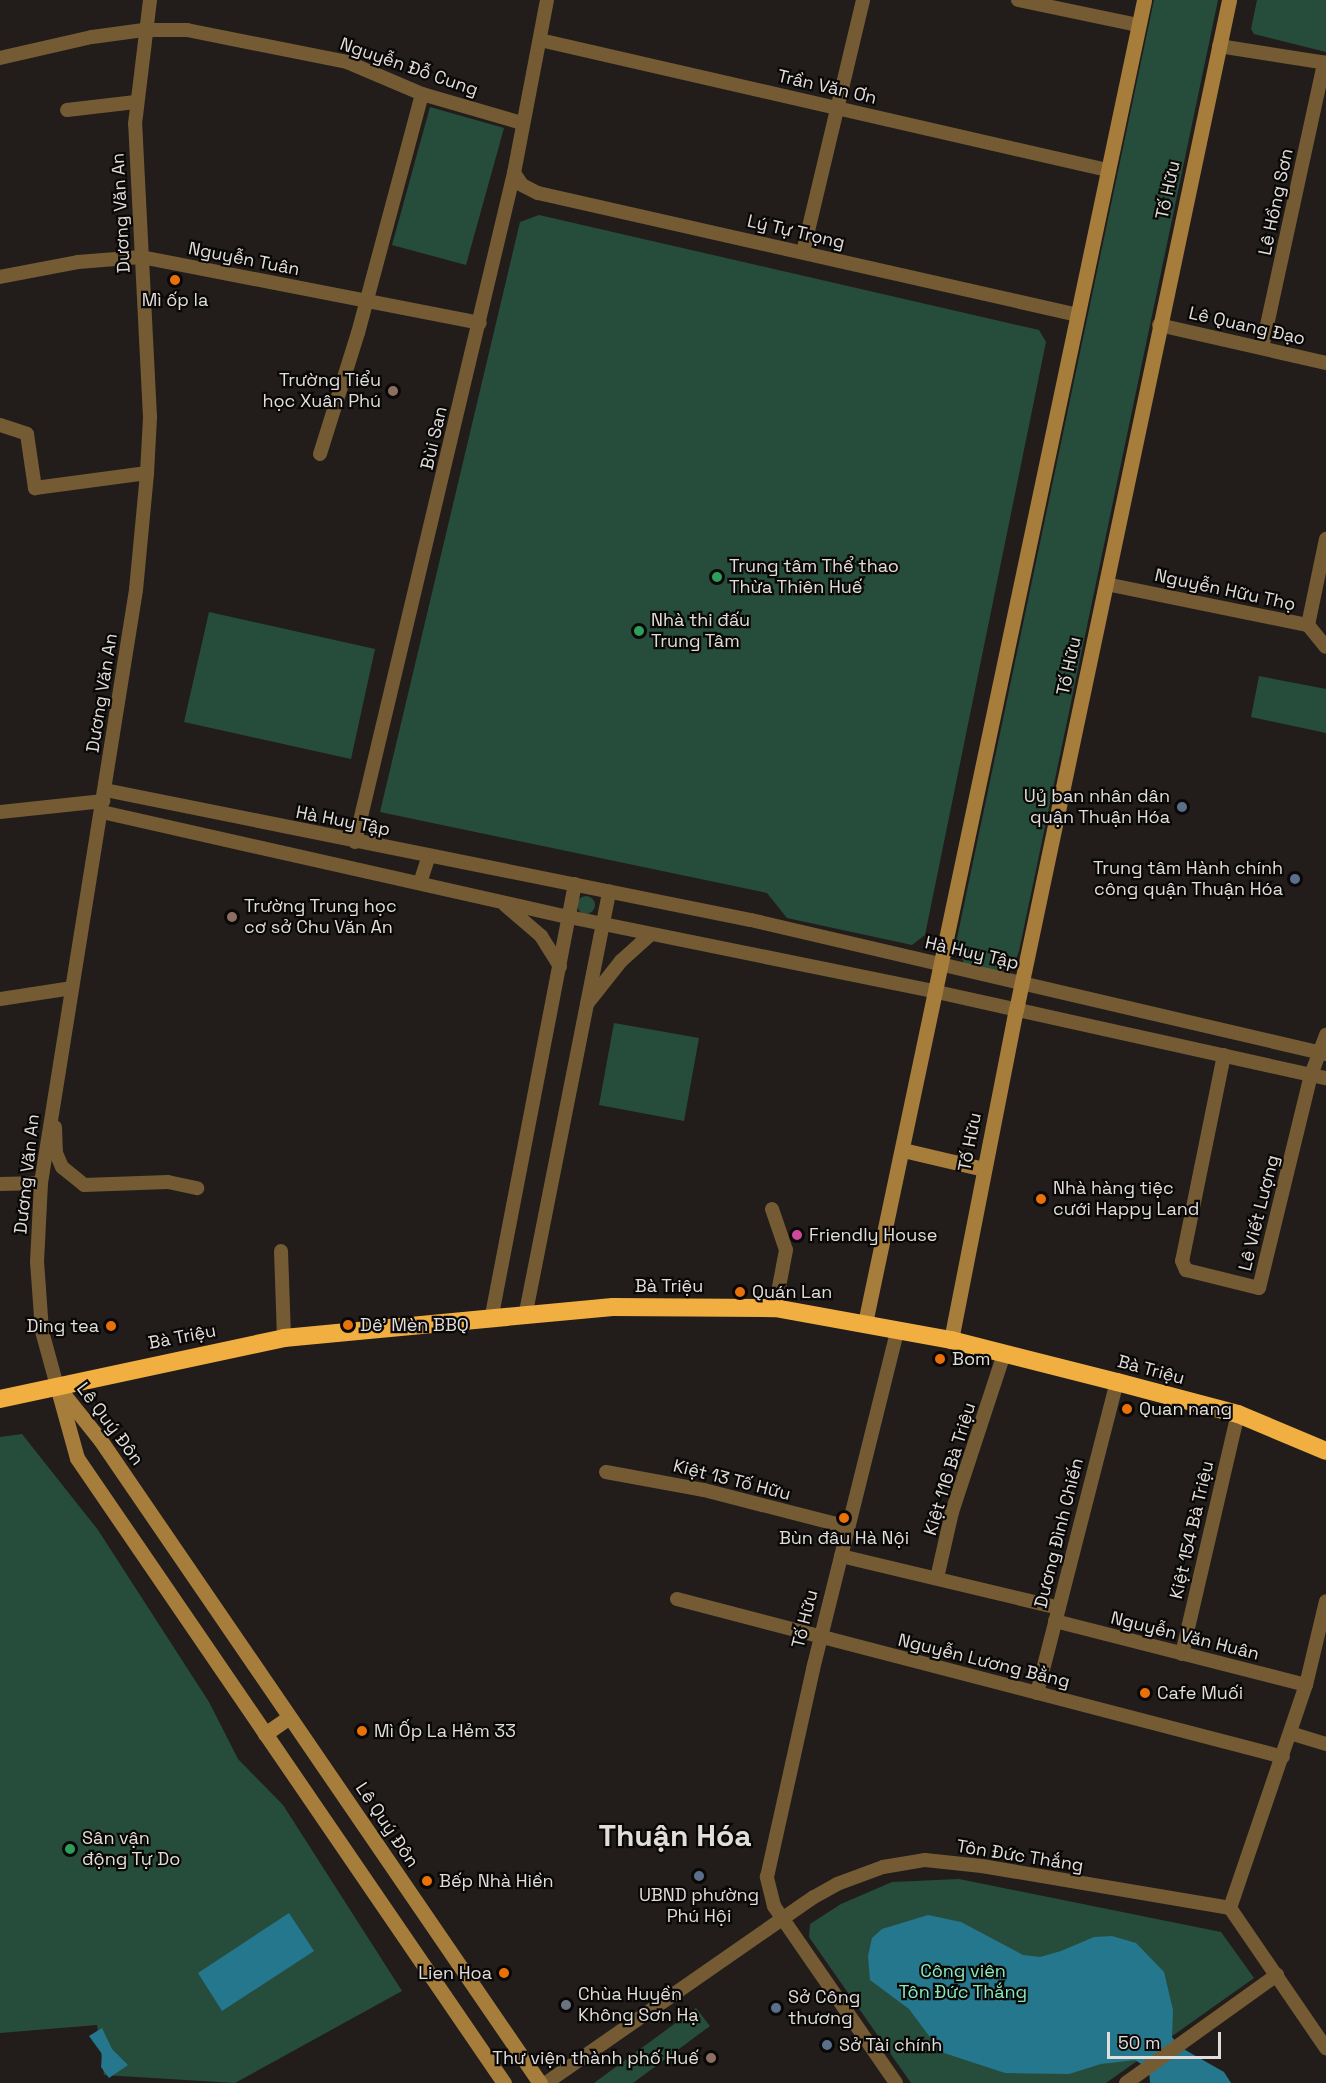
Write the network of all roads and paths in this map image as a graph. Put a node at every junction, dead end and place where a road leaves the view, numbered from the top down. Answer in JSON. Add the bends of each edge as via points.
{"nodes":[{"id":1,"x":150,"y":0,"type":"edge"},
{"id":2,"x":547,"y":0,"type":"edge"},
{"id":3,"x":863,"y":0,"type":"edge"},
{"id":4,"x":1018,"y":0,"type":"edge"},
{"id":5,"x":1144,"y":0,"type":"edge"},
{"id":6,"x":1229,"y":0,"type":"edge"},
{"id":7,"x":1138,"y":25,"type":"junction"},
{"id":8,"x":144,"y":30,"type":"junction"},
{"id":9,"x":540,"y":40,"type":"junction"},
{"id":10,"x":1219,"y":46,"type":"junction"},
{"id":11,"x":0,"y":58,"type":"edge"},
{"id":12,"x":1325,"y":63,"type":"edge"},
{"id":13,"x":422,"y":94,"type":"junction"},
{"id":14,"x":136,"y":102,"type":"junction"},
{"id":15,"x":835,"y":108,"type":"junction"},
{"id":16,"x":67,"y":110,"type":"dead end"},
{"id":17,"x":522,"y":123,"type":"junction"},
{"id":18,"x":1107,"y":170,"type":"junction"},
{"id":19,"x":514,"y":173,"type":"junction"},
{"id":20,"x":803,"y":252,"type":"junction"},
{"id":21,"x":141,"y":257,"type":"junction"},
{"id":22,"x":0,"y":277,"type":"edge"},
{"id":23,"x":366,"y":300,"type":"junction"},
{"id":24,"x":1078,"y":315,"type":"junction"},
{"id":25,"x":480,"y":323,"type":"junction"},
{"id":26,"x":1159,"y":325,"type":"junction"},
{"id":27,"x":1262,"y":348,"type":"junction"},
{"id":28,"x":1326,"y":363,"type":"edge"},
{"id":29,"x":0,"y":425,"type":"edge"},
{"id":30,"x":320,"y":454,"type":"dead end"},
{"id":31,"x":147,"y":473,"type":"junction"},
{"id":32,"x":1326,"y":539,"type":"edge"},
{"id":33,"x":1106,"y":584,"type":"junction"},
{"id":34,"x":1308,"y":625,"type":"junction"},
{"id":35,"x":1326,"y":647,"type":"edge"},
{"id":36,"x":103,"y":801,"type":"junction"},
{"id":37,"x":0,"y":812,"type":"edge"},
{"id":38,"x":262,"y":822,"type":"junction"},
{"id":39,"x":355,"y":842,"type":"junction"},
{"id":40,"x":256,"y":846,"type":"junction"},
{"id":41,"x":429,"y":856,"type":"junction"},
{"id":42,"x":420,"y":883,"type":"junction"},
{"id":43,"x":575,"y":884,"type":"junction"},
{"id":44,"x":609,"y":891,"type":"junction"},
{"id":45,"x":501,"y":901,"type":"junction"},
{"id":46,"x":569,"y":917,"type":"junction"},
{"id":47,"x":602,"y":924,"type":"junction"},
{"id":48,"x":651,"y":934,"type":"junction"},
{"id":49,"x":943,"y":964,"type":"junction"},
{"id":50,"x":560,"y":966,"type":"junction"},
{"id":51,"x":1022,"y":983,"type":"junction"},
{"id":52,"x":72,"y":988,"type":"junction"},
{"id":53,"x":937,"y":992,"type":"junction"},
{"id":54,"x":0,"y":999,"type":"edge"},
{"id":55,"x":584,"y":1008,"type":"junction"},
{"id":56,"x":1016,"y":1010,"type":"junction"},
{"id":57,"x":1326,"y":1035,"type":"edge"},
{"id":58,"x":1322,"y":1053,"type":"edge"},
{"id":59,"x":1224,"y":1055,"type":"junction"},
{"id":60,"x":1311,"y":1075,"type":"junction"},
{"id":61,"x":1326,"y":1078,"type":"edge"},
{"id":62,"x":53,"y":1104,"type":"junction"},
{"id":63,"x":903,"y":1150,"type":"junction"},
{"id":64,"x":984,"y":1169,"type":"junction"},
{"id":65,"x":41,"y":1183,"type":"junction"},
{"id":66,"x":0,"y":1184,"type":"edge"},
{"id":67,"x":197,"y":1188,"type":"dead end"},
{"id":68,"x":772,"y":1209,"type":"dead end"},
{"id":69,"x":281,"y":1251,"type":"dead end"},
{"id":70,"x":775,"y":1308,"type":"junction"},
{"id":71,"x":525,"y":1317,"type":"junction"},
{"id":72,"x":491,"y":1320,"type":"junction"},
{"id":73,"x":865,"y":1323,"type":"junction"},
{"id":74,"x":898,"y":1329,"type":"junction"},
{"id":75,"x":284,"y":1338,"type":"junction"},
{"id":76,"x":951,"y":1340,"type":"junction"},
{"id":77,"x":1004,"y":1354,"type":"junction"},
{"id":78,"x":1117,"y":1382,"type":"junction"},
{"id":79,"x":57,"y":1386,"type":"junction"},
{"id":80,"x":0,"y":1399,"type":"edge"},
{"id":81,"x":1238,"y":1414,"type":"junction"},
{"id":82,"x":1326,"y":1451,"type":"edge"},
{"id":83,"x":606,"y":1472,"type":"dead end"},
{"id":84,"x":848,"y":1527,"type":"junction"},
{"id":85,"x":841,"y":1556,"type":"junction"},
{"id":86,"x":937,"y":1578,"type":"junction"},
{"id":87,"x":677,"y":1599,"type":"dead end"},
{"id":88,"x":1326,"y":1601,"type":"edge"},
{"id":89,"x":1057,"y":1615,"type":"junction"},
{"id":90,"x":821,"y":1638,"type":"junction"},
{"id":91,"x":1182,"y":1654,"type":"junction"},
{"id":92,"x":1306,"y":1685,"type":"junction"},
{"id":93,"x":1036,"y":1693,"type":"junction"},
{"id":94,"x":289,"y":1717,"type":"junction"},
{"id":95,"x":1290,"y":1733,"type":"junction"},
{"id":96,"x":265,"y":1734,"type":"junction"},
{"id":97,"x":1326,"y":1744,"type":"edge"},
{"id":98,"x":1283,"y":1757,"type":"junction"},
{"id":99,"x":1230,"y":1908,"type":"junction"},
{"id":100,"x":782,"y":1919,"type":"junction"},
{"id":101,"x":1277,"y":1975,"type":"junction"},
{"id":102,"x":1326,"y":2048,"type":"edge"},
{"id":103,"x":504,"y":2083,"type":"edge"},
{"id":104,"x":540,"y":2083,"type":"edge"},
{"id":105,"x":546,"y":2083,"type":"edge"},
{"id":106,"x":896,"y":2083,"type":"edge"},
{"id":107,"x":1126,"y":2083,"type":"edge"}],
"edges":[{"from":1,"to":8,"type":"street","name":"Dương Văn An"},
{"from":2,"to":9,"type":"street"},
{"from":3,"to":15,"type":"street"},
{"from":4,"to":7,"type":"street"},
{"from":5,"to":7,"type":"main road"},
{"from":6,"to":10,"type":"main road","name":"Tố Hữu"},
{"from":7,"to":18,"type":"main road"},
{"from":8,"to":11,"type":"street","name":"Nguyễn Đỗ Cung","via":[[47,45]]},
{"from":8,"to":13,"type":"street","name":"Nguyễn Đỗ Cung","via":[[187,30],[347,62]]},
{"from":8,"to":14,"type":"street","name":"Dương Văn An"},
{"from":9,"to":15,"type":"street","name":"Trần Văn Ơn"},
{"from":9,"to":17,"type":"street","name":"Bùi San"},
{"from":10,"to":12,"type":"street"},
{"from":10,"to":26,"type":"main road","name":"Tố Hữu"},
{"from":12,"to":27,"type":"street","name":"Lê Hồng Sơn"},
{"from":13,"to":17,"type":"street","name":"Nguyễn Đỗ Cung"},
{"from":13,"to":23,"type":"street"},
{"from":14,"to":16,"type":"street"},
{"from":14,"to":21,"type":"street","name":"Dương Văn An"},
{"from":15,"to":18,"type":"street","name":"Trần Văn Ơn"},
{"from":15,"to":20,"type":"street"},
{"from":17,"to":19,"type":"street","name":"Bùi San"},
{"from":18,"to":24,"type":"main road"},
{"from":19,"to":20,"type":"street","name":"Lý Tự Trọng","via":[[522,185],[538,193]]},
{"from":19,"to":25,"type":"street","name":"Bùi San"},
{"from":20,"to":24,"type":"street","name":"Lý Tự Trọng"},
{"from":21,"to":22,"type":"street","name":"Nguyễn Tuân","via":[[78,262]]},
{"from":21,"to":23,"type":"street","name":"Nguyễn Tuân"},
{"from":21,"to":31,"type":"street","name":"Dương Văn An","via":[[150,417]]},
{"from":23,"to":25,"type":"street","name":"Nguyễn Tuân"},
{"from":23,"to":30,"type":"street"},
{"from":24,"to":49,"type":"main road"},
{"from":25,"to":39,"type":"street","name":"Bùi San"},
{"from":26,"to":27,"type":"street","name":"Lê Quang Đạo"},
{"from":26,"to":33,"type":"main road","name":"Tố Hữu"},
{"from":27,"to":28,"type":"street","name":"Lê Quang Đạo"},
{"from":29,"to":31,"type":"street","via":[[27,434],[35,488]]},
{"from":31,"to":36,"type":"street","name":"Dương Văn An","via":[[136,590]]},
{"from":32,"to":34,"type":"street"},
{"from":33,"to":34,"type":"street","name":"Nguyễn Hữu Thọ"},
{"from":33,"to":51,"type":"main road","name":"Tố Hữu"},
{"from":34,"to":35,"type":"street","name":"Nguyễn Hữu Thọ"},
{"from":36,"to":37,"type":"street"},
{"from":36,"to":38,"type":"street","name":"Hà Huy Tập"},
{"from":36,"to":40,"type":"street"},
{"from":36,"to":52,"type":"street","name":"Dương Văn An"},
{"from":38,"to":39,"type":"street","name":"Hà Huy Tập"},
{"from":38,"to":40,"type":"street"},
{"from":39,"to":41,"type":"street","name":"Hà Huy Tập"},
{"from":40,"to":42,"type":"street"},
{"from":41,"to":42,"type":"street"},
{"from":41,"to":43,"type":"street","name":"Hà Huy Tập"},
{"from":42,"to":45,"type":"street"},
{"from":43,"to":44,"type":"street","name":"Hà Huy Tập"},
{"from":43,"to":46,"type":"street"},
{"from":44,"to":47,"type":"street"},
{"from":44,"to":49,"type":"street","name":"Hà Huy Tập"},
{"from":45,"to":46,"type":"street"},
{"from":45,"to":50,"type":"street","via":[[541,936]]},
{"from":46,"to":47,"type":"street"},
{"from":46,"to":50,"type":"street"},
{"from":47,"to":48,"type":"street"},
{"from":47,"to":55,"type":"street"},
{"from":48,"to":53,"type":"street"},
{"from":48,"to":55,"type":"street","via":[[621,961]]},
{"from":49,"to":51,"type":"street","name":"Hà Huy Tập"},
{"from":49,"to":53,"type":"main road"},
{"from":50,"to":72,"type":"street"},
{"from":51,"to":56,"type":"main road","name":"Tố Hữu"},
{"from":51,"to":58,"type":"street","name":"Hà Huy Tập"},
{"from":52,"to":54,"type":"street"},
{"from":52,"to":62,"type":"street","name":"Dương Văn An"},
{"from":53,"to":56,"type":"street"},
{"from":53,"to":63,"type":"main road"},
{"from":55,"to":71,"type":"street"},
{"from":56,"to":59,"type":"street"},
{"from":56,"to":64,"type":"main road","name":"Tố Hữu"},
{"from":57,"to":58,"type":"street","name":"Lê Viết Lượng"},
{"from":58,"to":60,"type":"street","name":"Lê Viết Lượng"},
{"from":59,"to":60,"type":"street"},
{"from":59,"to":60,"type":"street","name":"Lê Viết Lượng","via":[[1182,1261],[1186,1270],[1259,1288]]},
{"from":60,"to":61,"type":"street"},
{"from":62,"to":65,"type":"street","name":"Dương Văn An"},
{"from":62,"to":67,"type":"street","via":[[56,1153],[62,1167],[84,1185],[168,1182]]},
{"from":63,"to":64,"type":"main road"},
{"from":63,"to":73,"type":"main road"},
{"from":64,"to":76,"type":"main road","name":"Tố Hữu"},
{"from":65,"to":66,"type":"street"},
{"from":65,"to":79,"type":"street","name":"Dương Văn An","via":[[37,1262],[42,1331]]},
{"from":68,"to":70,"type":"street","via":[[786,1250]]},
{"from":69,"to":75,"type":"street"},
{"from":70,"to":71,"type":"highway","name":"Bà Triệu","via":[[660,1305]]},
{"from":70,"to":73,"type":"highway","name":"Bà Triệu"},
{"from":71,"to":72,"type":"highway","name":"Bà Triệu"},
{"from":72,"to":75,"type":"highway","name":"Bà Triệu"},
{"from":73,"to":74,"type":"highway","name":"Bà Triệu"},
{"from":74,"to":76,"type":"highway","name":"Bà Triệu"},
{"from":74,"to":84,"type":"street","name":"Tố Hữu"},
{"from":75,"to":79,"type":"highway","name":"Bà Triệu"},
{"from":76,"to":77,"type":"highway","name":"Bà Triệu"},
{"from":77,"to":78,"type":"highway","name":"Bà Triệu"},
{"from":77,"to":86,"type":"street","name":"Kiệt 116 Bà Triệu","via":[[952,1512]]},
{"from":78,"to":81,"type":"highway","name":"Bà Triệu"},
{"from":78,"to":89,"type":"street","name":"Dương Đình Chiến"},
{"from":79,"to":80,"type":"highway","name":"Bà Triệu"},
{"from":79,"to":94,"type":"main road","name":"Lê Quý Đôn","via":[[100,1440]]},
{"from":79,"to":96,"type":"main road","name":"Lê Quý Đôn","via":[[77,1458]]},
{"from":81,"to":82,"type":"highway","name":"Bà Triệu"},
{"from":81,"to":91,"type":"street","name":"Kiệt 154 Bà Triệu"},
{"from":83,"to":84,"type":"street","name":"Kiệt 13 Tố Hữu","via":[[704,1490]]},
{"from":84,"to":85,"type":"street","name":"Tố Hữu"},
{"from":85,"to":86,"type":"street"},
{"from":85,"to":90,"type":"street","name":"Tố Hữu"},
{"from":86,"to":89,"type":"street"},
{"from":87,"to":90,"type":"street","name":"Nguyễn Lương Bằng"},
{"from":88,"to":92,"type":"street"},
{"from":89,"to":91,"type":"street","name":"Nguyễn Văn Huân"},
{"from":89,"to":93,"type":"street","name":"Dương Đình Chiến"},
{"from":90,"to":93,"type":"street","name":"Nguyễn Lương Bằng"},
{"from":90,"to":100,"type":"street","name":"Tố Hữu","via":[[767,1877],[774,1906]]},
{"from":91,"to":92,"type":"street","name":"Nguyễn Văn Huân"},
{"from":92,"to":95,"type":"street"},
{"from":93,"to":98,"type":"street","name":"Nguyễn Lương Bằng"},
{"from":94,"to":96,"type":"main road"},
{"from":94,"to":104,"type":"main road","name":"Lê Quý Đôn"},
{"from":95,"to":97,"type":"street"},
{"from":95,"to":98,"type":"street"},
{"from":96,"to":103,"type":"main road","name":"Lê Quý Đôn"},
{"from":98,"to":99,"type":"street"},
{"from":99,"to":100,"type":"street","name":"Tôn Đức Thắng","via":[[925,1860],[883,1867],[837,1884]]},
{"from":99,"to":101,"type":"street"},
{"from":100,"to":105,"type":"street","name":"Tôn Đức Thắng"},
{"from":100,"to":106,"type":"street","name":"Tố Hữu"},
{"from":101,"to":102,"type":"street"},
{"from":101,"to":107,"type":"street"}]}
